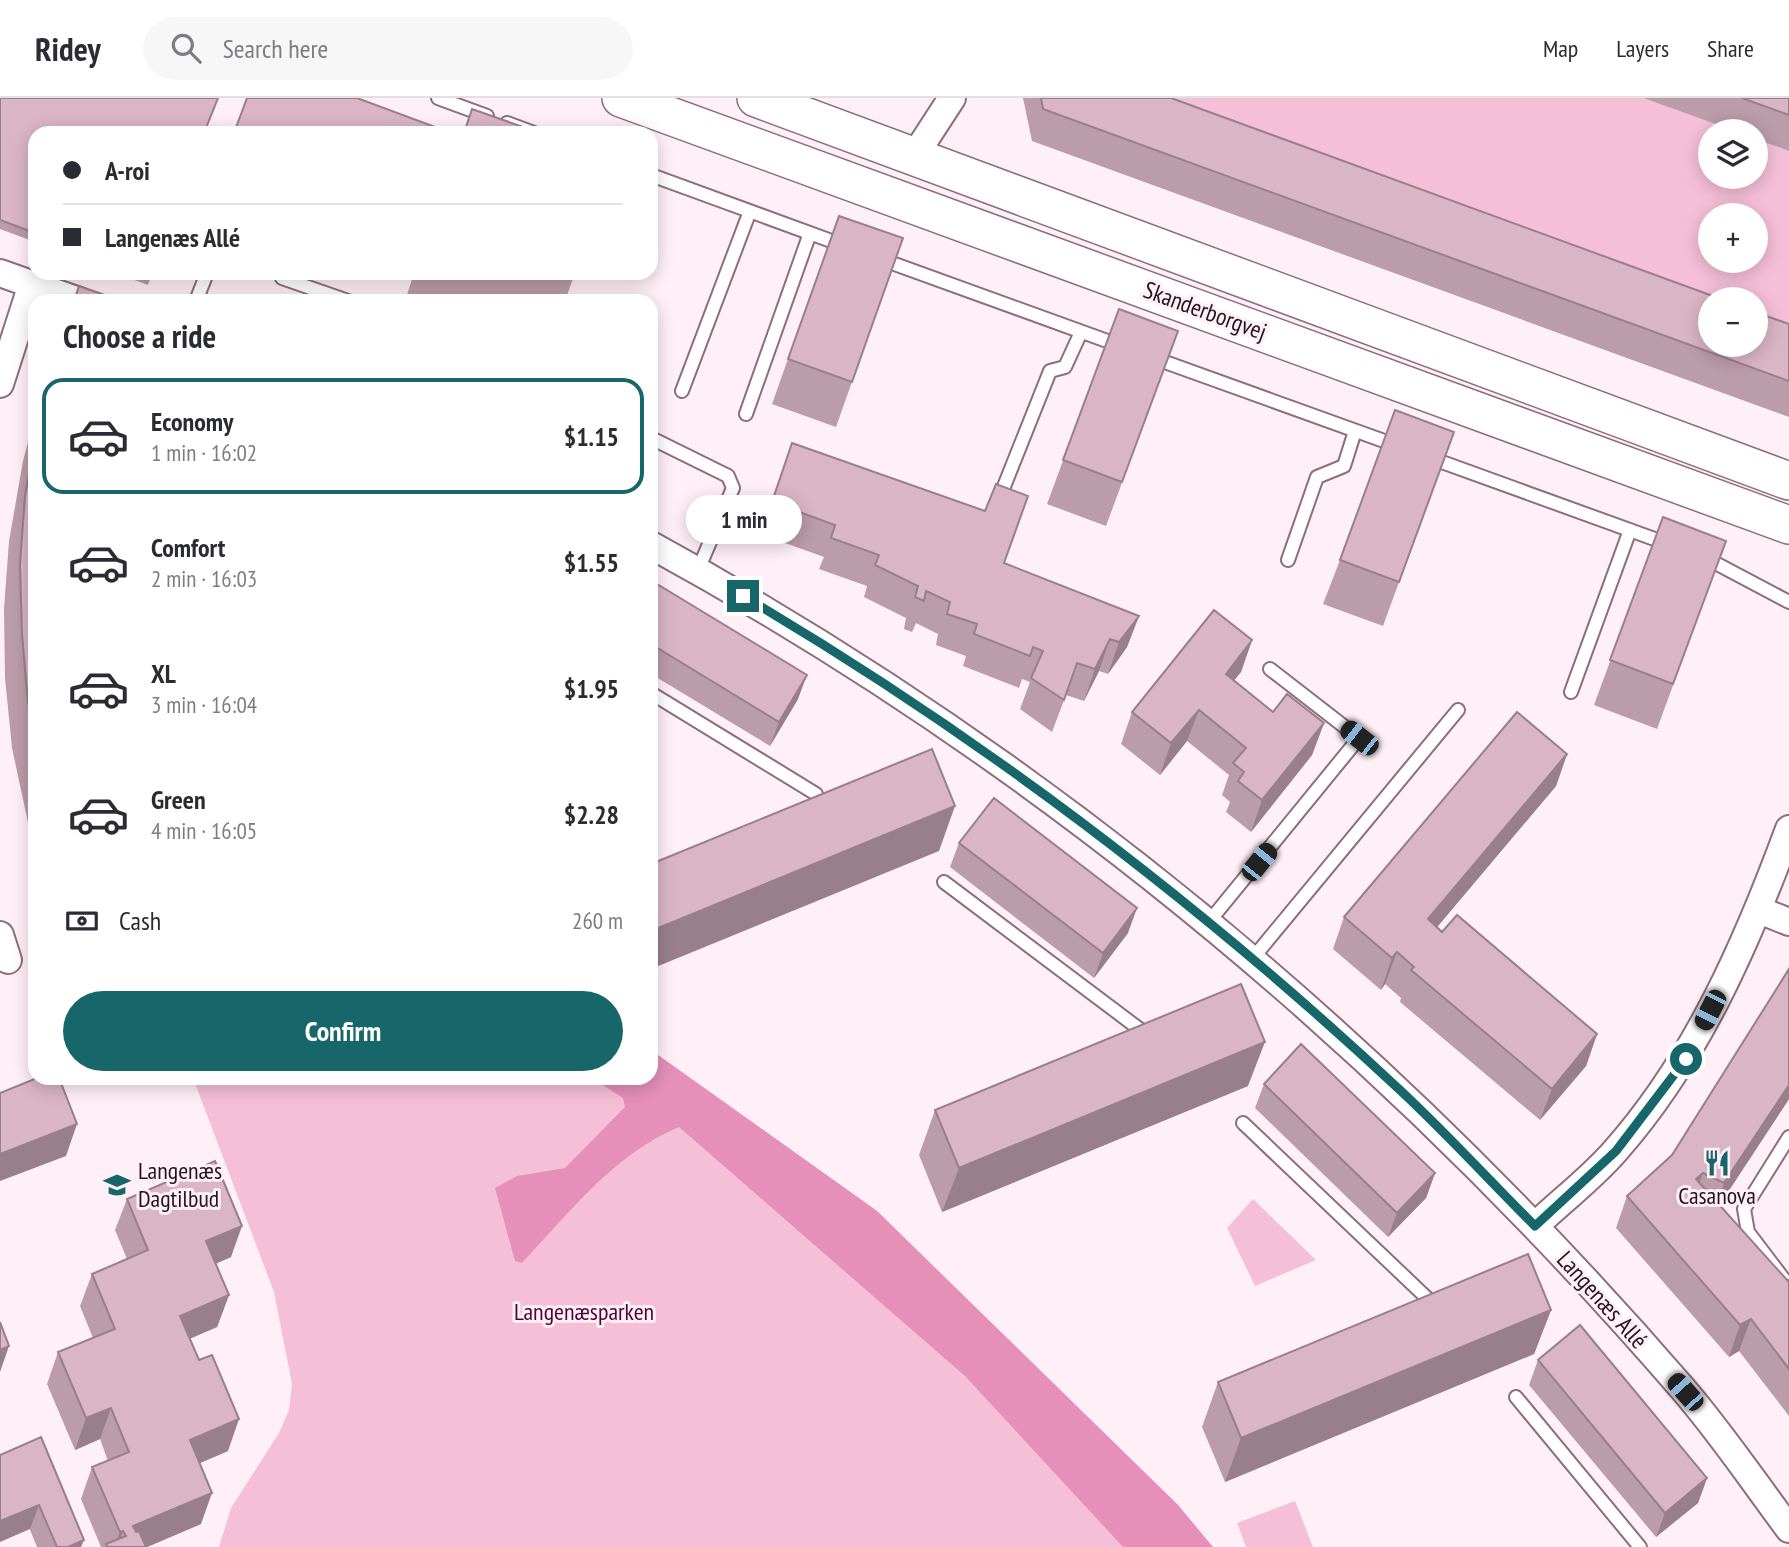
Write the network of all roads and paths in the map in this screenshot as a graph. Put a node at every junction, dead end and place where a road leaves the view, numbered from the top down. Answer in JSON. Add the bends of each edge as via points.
{"nodes":[{"id":1,"x":438,"y":98,"type":"edge"},
{"id":2,"x":621,"y":98,"type":"edge"},
{"id":3,"x":756,"y":98,"type":"edge"},
{"id":4,"x":952,"y":98,"type":"edge"},
{"id":5,"x":515,"y":126,"type":"edge"},
{"id":6,"x":914,"y":158,"type":"junction"},
{"id":7,"x":658,"y":178,"type":"edge"},
{"id":8,"x":750,"y":211,"type":"junction"},
{"id":9,"x":810,"y":233,"type":"junction"},
{"id":10,"x":0,"y":273,"type":"edge"},
{"id":11,"x":288,"y":280,"type":"edge"},
{"id":12,"x":32,"y":284,"type":"junction"},
{"id":13,"x":29,"y":294,"type":"edge"},
{"id":14,"x":60,"y":294,"type":"edge"},
{"id":15,"x":328,"y":294,"type":"edge"},
{"id":16,"x":28,"y":296,"type":"edge"},
{"id":17,"x":1081,"y":331,"type":"junction"},
{"id":18,"x":0,"y":384,"type":"edge"},
{"id":19,"x":682,"y":391,"type":"dead end"},
{"id":20,"x":746,"y":414,"type":"dead end"},
{"id":21,"x":1355,"y":430,"type":"junction"},
{"id":22,"x":658,"y":441,"type":"edge"},
{"id":23,"x":1408,"y":450,"type":"edge"},
{"id":24,"x":1420,"y":454,"type":"edge"},
{"id":25,"x":1789,"y":481,"type":"edge"},
{"id":26,"x":1001,"y":494,"type":"edge"},
{"id":27,"x":1789,"y":525,"type":"edge"},
{"id":28,"x":1630,"y":530,"type":"junction"},
{"id":29,"x":658,"y":549,"type":"edge"},
{"id":30,"x":1288,"y":560,"type":"dead end"},
{"id":31,"x":698,"y":570,"type":"junction"},
{"id":32,"x":1789,"y":602,"type":"edge"},
{"id":33,"x":1270,"y":669,"type":"dead end"},
{"id":34,"x":1571,"y":692,"type":"dead end"},
{"id":35,"x":658,"y":697,"type":"edge"},
{"id":36,"x":1458,"y":710,"type":"dead end"},
{"id":37,"x":816,"y":794,"type":"edge"},
{"id":38,"x":1789,"y":829,"type":"edge"},
{"id":39,"x":944,"y":882,"type":"dead end"},
{"id":40,"x":1759,"y":910,"type":"junction"},
{"id":41,"x":1789,"y":922,"type":"edge"},
{"id":42,"x":1208,"y":923,"type":"junction"},
{"id":43,"x":1253,"y":958,"type":"junction"},
{"id":44,"x":1146,"y":1034,"type":"edge"},
{"id":45,"x":1243,"y":1124,"type":"dead end"},
{"id":46,"x":1789,"y":1137,"type":"edge"},
{"id":47,"x":1535,"y":1226,"type":"junction"},
{"id":48,"x":1789,"y":1286,"type":"edge"},
{"id":49,"x":1428,"y":1299,"type":"edge"},
{"id":50,"x":1516,"y":1397,"type":"dead end"},
{"id":51,"x":1789,"y":1529,"type":"edge"},
{"id":52,"x":1640,"y":1547,"type":"edge"}],
"edges":[{"from":1,"to":5,"type":"lane"},
{"from":2,"to":27,"type":"street","name":"Skanderborgvej"},
{"from":3,"to":6,"type":"street","name":"Skanderborgvej"},
{"from":4,"to":6,"type":"street"},
{"from":6,"to":25,"type":"street","name":"Skanderborgvej"},
{"from":7,"to":8,"type":"lane"},
{"from":8,"to":9,"type":"lane"},
{"from":8,"to":19,"type":"lane"},
{"from":9,"to":17,"type":"lane"},
{"from":9,"to":20,"type":"lane"},
{"from":10,"to":12,"type":"street"},
{"from":11,"to":15,"type":"lane"},
{"from":12,"to":13,"type":"street"},
{"from":12,"to":14,"type":"street"},
{"from":16,"to":18,"type":"street"},
{"from":17,"to":21,"type":"lane"},
{"from":17,"to":26,"type":"lane","via":[[1065,367],[1050,370]]},
{"from":21,"to":23,"type":"lane"},
{"from":21,"to":30,"type":"lane","via":[[1344,466],[1317,477]]},
{"from":22,"to":31,"type":"lane","via":[[728,476],[733,488]]},
{"from":24,"to":28,"type":"lane"},
{"from":28,"to":32,"type":"lane","via":[[1717,562]]},
{"from":28,"to":34,"type":"lane"},
{"from":29,"to":31,"type":"street","name":"Langenæs Allé"},
{"from":31,"to":42,"type":"street","name":"Langenæs Allé","via":[[933,717],[1067,811]]},
{"from":33,"to":42,"type":"lane","via":[[1359,738]]},
{"from":35,"to":37,"type":"lane"},
{"from":36,"to":43,"type":"lane"},
{"from":38,"to":40,"type":"street"},
{"from":39,"to":44,"type":"lane"},
{"from":40,"to":41,"type":"street"},
{"from":40,"to":47,"type":"street","via":[[1686,1059],[1616,1151]]},
{"from":42,"to":43,"type":"street","name":"Langenæs Allé"},
{"from":43,"to":47,"type":"street","name":"Langenæs Allé","via":[[1402,1092]]},
{"from":45,"to":49,"type":"lane"},
{"from":46,"to":48,"type":"lane","via":[[1744,1209],[1748,1232]]},
{"from":47,"to":51,"type":"street","name":"Langenæs Allé","via":[[1685,1392]]},
{"from":50,"to":52,"type":"lane"}]}
